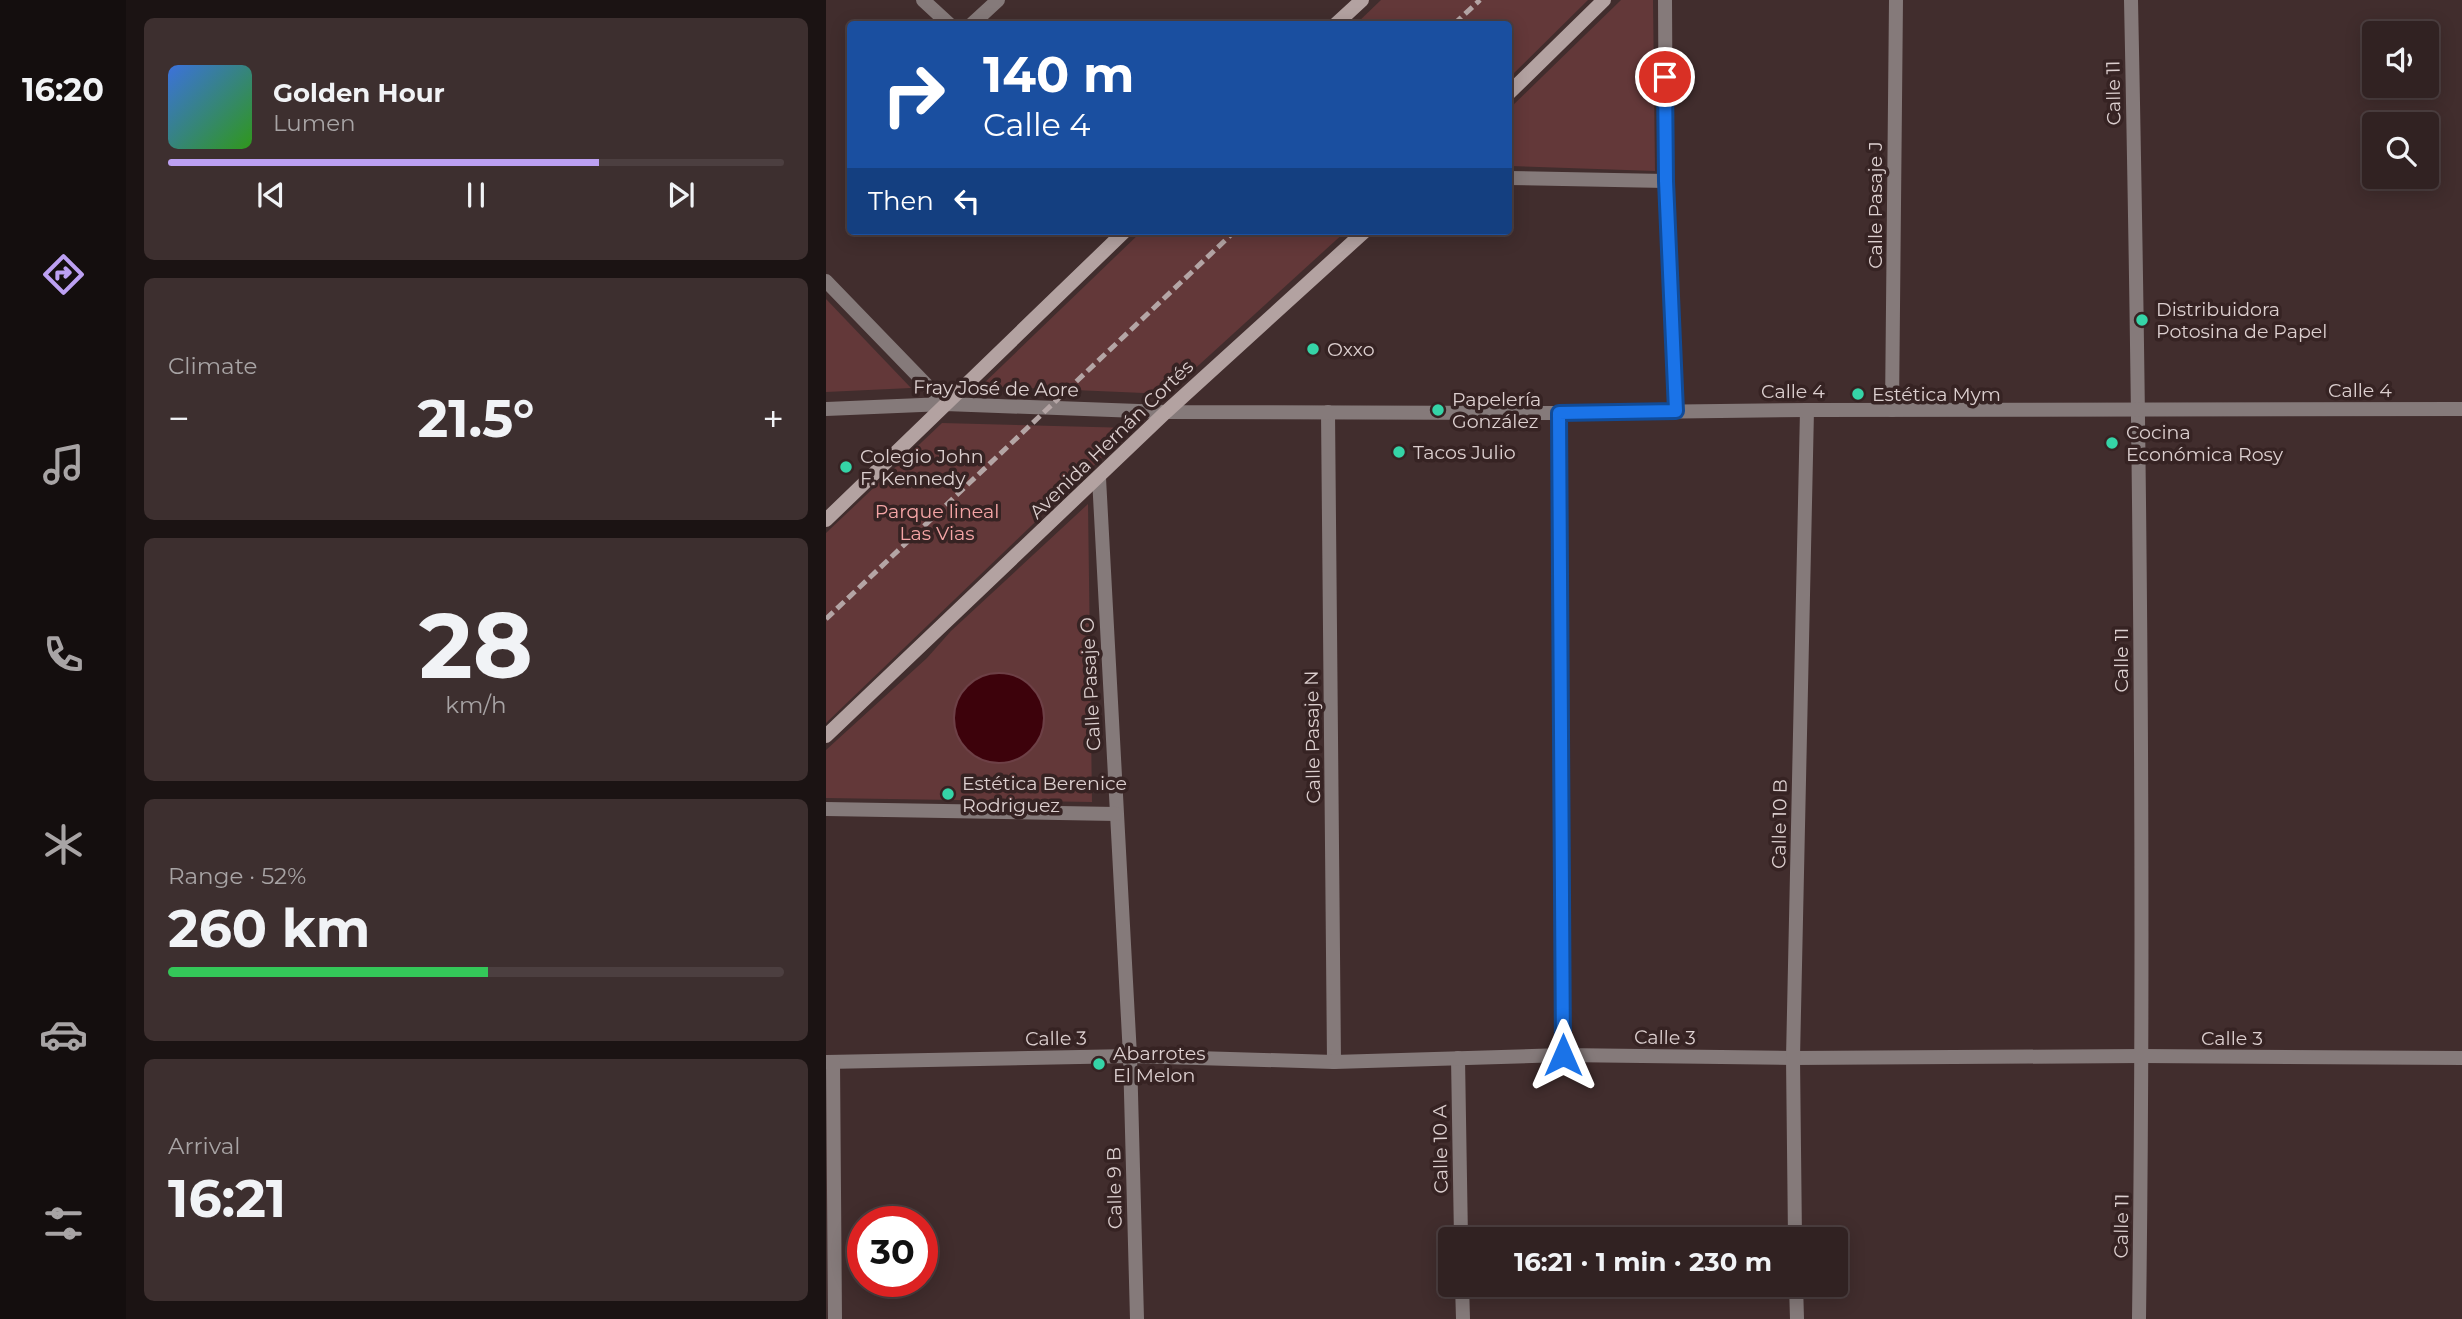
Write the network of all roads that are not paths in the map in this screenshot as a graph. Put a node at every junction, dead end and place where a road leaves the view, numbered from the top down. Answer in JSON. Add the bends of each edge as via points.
{"nodes":[{"id":1,"x":923,"y":0,"type":"edge"},
{"id":2,"x":998,"y":0,"type":"edge"},
{"id":3,"x":1362,"y":0,"type":"edge"},
{"id":4,"x":1604,"y":0,"type":"edge"},
{"id":5,"x":1665,"y":0,"type":"edge"},
{"id":6,"x":1896,"y":0,"type":"edge"},
{"id":7,"x":2131,"y":0,"type":"edge"},
{"id":8,"x":946,"y":21,"type":"edge"},
{"id":9,"x":975,"y":21,"type":"edge"},
{"id":10,"x":1339,"y":21,"type":"edge"},
{"id":11,"x":1512,"y":90,"type":"edge"},
{"id":12,"x":1512,"y":178,"type":"edge"},
{"id":13,"x":1666,"y":181,"type":"junction"},
{"id":14,"x":1121,"y":235,"type":"edge"},
{"id":15,"x":1360,"y":235,"type":"edge"},
{"id":16,"x":826,"y":281,"type":"edge"},
{"id":17,"x":945,"y":404,"type":"junction"},
{"id":18,"x":826,"y":409,"type":"edge"},
{"id":19,"x":2462,"y":409,"type":"edge"},
{"id":20,"x":1807,"y":410,"type":"junction"},
{"id":21,"x":1892,"y":410,"type":"junction"},
{"id":22,"x":2139,"y":410,"type":"junction"},
{"id":23,"x":1676,"y":411,"type":"junction"},
{"id":24,"x":1166,"y":412,"type":"junction"},
{"id":25,"x":1328,"y":412,"type":"junction"},
{"id":26,"x":1559,"y":413,"type":"junction"},
{"id":27,"x":1099,"y":478,"type":"junction"},
{"id":28,"x":826,"y":520,"type":"edge"},
{"id":29,"x":826,"y":736,"type":"edge"},
{"id":30,"x":826,"y":809,"type":"edge"},
{"id":31,"x":1116,"y":814,"type":"junction"},
{"id":32,"x":1563,"y":1055,"type":"junction"},
{"id":33,"x":1130,"y":1056,"type":"junction"},
{"id":34,"x":2142,"y":1056,"type":"junction"},
{"id":35,"x":1458,"y":1058,"type":"junction"},
{"id":36,"x":1793,"y":1058,"type":"junction"},
{"id":37,"x":2462,"y":1058,"type":"edge"},
{"id":38,"x":830,"y":1062,"type":"edge"},
{"id":39,"x":1334,"y":1062,"type":"junction"},
{"id":40,"x":1461,"y":1227,"type":"edge"},
{"id":41,"x":1796,"y":1227,"type":"edge"},
{"id":42,"x":1462,"y":1297,"type":"edge"},
{"id":43,"x":1796,"y":1297,"type":"edge"},
{"id":44,"x":835,"y":1319,"type":"edge"},
{"id":45,"x":1136,"y":1319,"type":"edge"},
{"id":46,"x":1463,"y":1319,"type":"edge"},
{"id":47,"x":1797,"y":1319,"type":"edge"},
{"id":48,"x":2139,"y":1319,"type":"edge"}],
"edges":[{"from":1,"to":8,"type":"street"},
{"from":2,"to":9,"type":"street"},
{"from":3,"to":10,"type":"main road"},
{"from":4,"to":11,"type":"main road"},
{"from":5,"to":13,"type":"street"},
{"from":6,"to":21,"type":"street","name":"Calle Pasaje J"},
{"from":7,"to":22,"type":"street","name":"Calle 11"},
{"from":12,"to":13,"type":"street"},
{"from":13,"to":23,"type":"street"},
{"from":14,"to":17,"type":"main road"},
{"from":15,"to":24,"type":"main road","name":"Avenida Hernán Cortés"},
{"from":16,"to":17,"type":"street"},
{"from":17,"to":18,"type":"street","name":"Fray José de Aore"},
{"from":17,"to":24,"type":"street","name":"Fray José de Aore"},
{"from":17,"to":28,"type":"main road"},
{"from":19,"to":22,"type":"street","name":"Calle 4"},
{"from":20,"to":21,"type":"street","name":"Calle 4"},
{"from":20,"to":23,"type":"street","name":"Calle 4"},
{"from":20,"to":36,"type":"street","name":"Calle 10 B"},
{"from":21,"to":22,"type":"street","name":"Calle 4"},
{"from":22,"to":34,"type":"street","name":"Calle 11"},
{"from":23,"to":26,"type":"street","name":"Calle 4"},
{"from":24,"to":25,"type":"street","name":"Calle 4"},
{"from":24,"to":27,"type":"main road","name":"Avenida Hernán Cortés"},
{"from":25,"to":26,"type":"street","name":"Calle 4"},
{"from":25,"to":39,"type":"street","name":"Calle Pasaje N"},
{"from":26,"to":32,"type":"street"},
{"from":27,"to":29,"type":"main road","name":"Avenida Hernán Cortés"},
{"from":27,"to":31,"type":"street","name":"Calle Pasaje O"},
{"from":30,"to":31,"type":"street"},
{"from":31,"to":33,"type":"street","name":"Calle Pasaje O"},
{"from":32,"to":35,"type":"street","name":"Calle 3"},
{"from":32,"to":36,"type":"street","name":"Calle 3"},
{"from":33,"to":38,"type":"street","name":"Calle 3"},
{"from":33,"to":39,"type":"street","name":"Calle 3"},
{"from":33,"to":45,"type":"street","name":"Calle 9 B"},
{"from":34,"to":36,"type":"street","name":"Calle 3"},
{"from":34,"to":37,"type":"street","name":"Calle 3"},
{"from":34,"to":48,"type":"street","name":"Calle 11"},
{"from":35,"to":39,"type":"street","name":"Calle 3"},
{"from":35,"to":40,"type":"street","name":"Calle 10 A"},
{"from":36,"to":41,"type":"street","name":"Calle 10 B"},
{"from":38,"to":44,"type":"street"},
{"from":42,"to":46,"type":"street"},
{"from":43,"to":47,"type":"street"}]}
